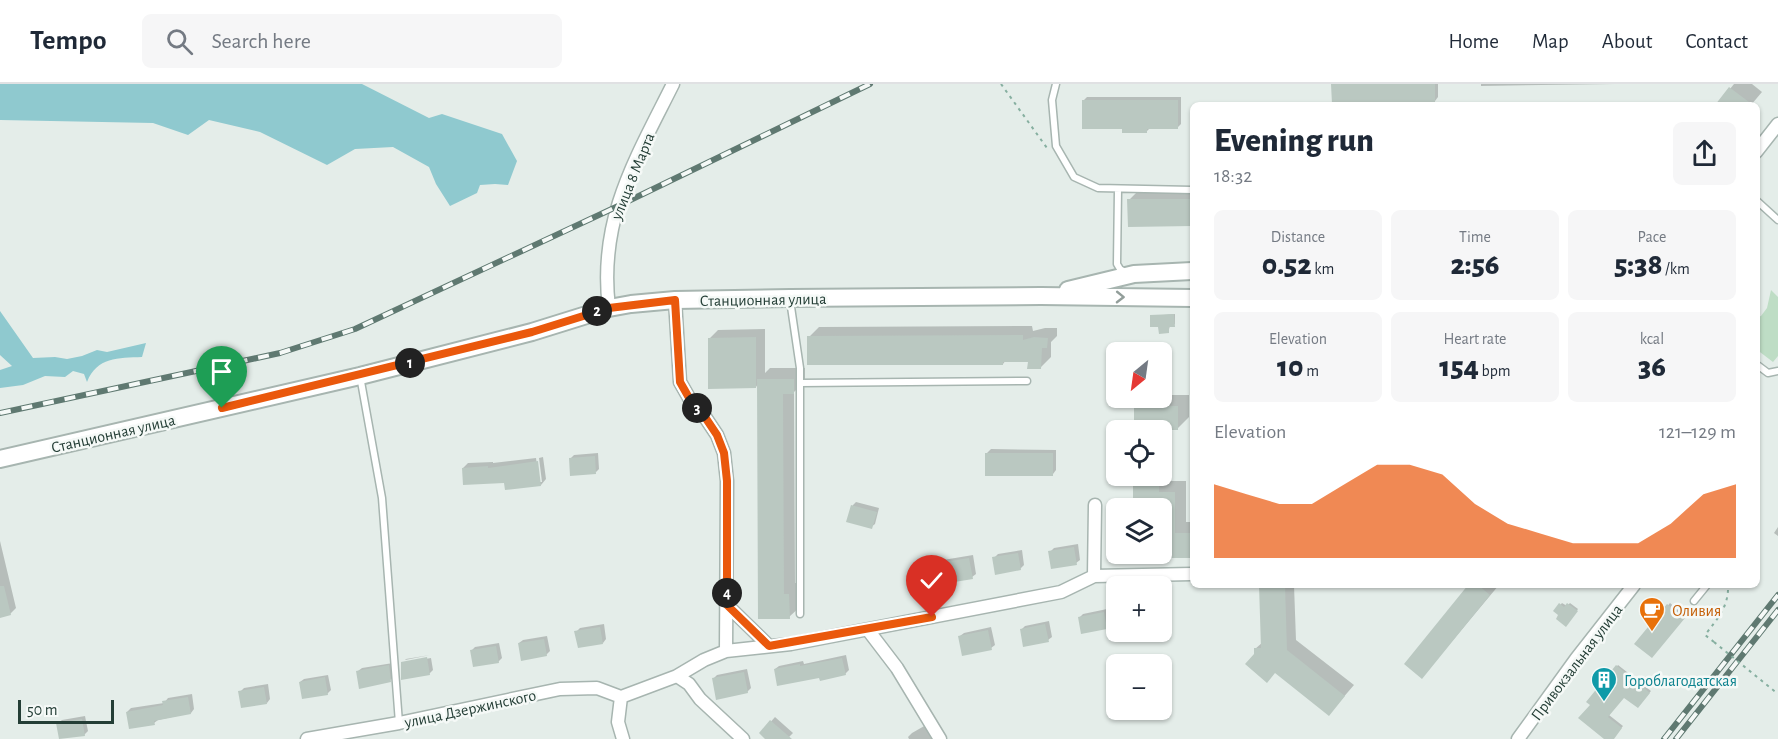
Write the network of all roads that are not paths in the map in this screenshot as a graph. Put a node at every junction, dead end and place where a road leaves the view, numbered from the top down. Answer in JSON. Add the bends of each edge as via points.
{"nodes":[{"id":1,"x":673,"y":84,"type":"edge"},
{"id":2,"x":1056,"y":84,"type":"edge"},
{"id":3,"x":1778,"y":124,"type":"edge"},
{"id":4,"x":1760,"y":147,"type":"edge"},
{"id":5,"x":1118,"y":189,"type":"junction"},
{"id":6,"x":1190,"y":190,"type":"edge"},
{"id":7,"x":1760,"y":204,"type":"edge"},
{"id":8,"x":1778,"y":220,"type":"edge"},
{"id":9,"x":1190,"y":272,"type":"edge"},
{"id":10,"x":1134,"y":274,"type":"junction"},
{"id":11,"x":1041,"y":296,"type":"junction"},
{"id":12,"x":790,"y":298,"type":"junction"},
{"id":13,"x":1190,"y":298,"type":"edge"},
{"id":14,"x":675,"y":300,"type":"junction"},
{"id":15,"x":609,"y":308,"type":"junction"},
{"id":16,"x":1760,"y":367,"type":"edge"},
{"id":17,"x":1778,"y":371,"type":"edge"},
{"id":18,"x":360,"y":376,"type":"junction"},
{"id":19,"x":1027,"y":381,"type":"dead end"},
{"id":20,"x":800,"y":383,"type":"junction"},
{"id":21,"x":0,"y":459,"type":"edge"},
{"id":22,"x":1095,"y":505,"type":"dead end"},
{"id":23,"x":1190,"y":574,"type":"edge"},
{"id":24,"x":1094,"y":576,"type":"junction"},
{"id":25,"x":1632,"y":588,"type":"edge"},
{"id":26,"x":1705,"y":588,"type":"edge"},
{"id":27,"x":1694,"y":601,"type":"dead end"},
{"id":28,"x":727,"y":605,"type":"junction"},
{"id":29,"x":800,"y":614,"type":"dead end"},
{"id":30,"x":868,"y":630,"type":"junction"},
{"id":31,"x":769,"y":646,"type":"junction"},
{"id":32,"x":726,"y":651,"type":"junction"},
{"id":33,"x":694,"y":666,"type":"junction"},
{"id":34,"x":677,"y":676,"type":"junction"},
{"id":35,"x":689,"y":684,"type":"junction"},
{"id":36,"x":621,"y":697,"type":"junction"},
{"id":37,"x":399,"y":723,"type":"junction"},
{"id":38,"x":307,"y":739,"type":"edge"},
{"id":39,"x":623,"y":739,"type":"edge"},
{"id":40,"x":743,"y":739,"type":"edge"},
{"id":41,"x":940,"y":739,"type":"edge"},
{"id":42,"x":1518,"y":739,"type":"edge"}],
"edges":[{"from":1,"to":15,"type":"street","name":"улица 8 Марта","via":[[616,207],[606,273]]},
{"from":2,"to":5,"type":"lane","via":[[1052,100],[1056,146],[1074,177],[1098,188]]},
{"from":3,"to":4,"type":"street"},
{"from":5,"to":6,"type":"lane"},
{"from":5,"to":10,"type":"lane","via":[[1118,264],[1124,272]]},
{"from":7,"to":8,"type":"lane"},
{"from":9,"to":10,"type":"street","name":"Станционная улица"},
{"from":10,"to":11,"type":"street","name":"Станционная улица"},
{"from":11,"to":12,"type":"street","name":"Станционная улица"},
{"from":11,"to":13,"type":"street","name":"Станционная улица","one_way":true},
{"from":12,"to":14,"type":"street","name":"Станционная улица"},
{"from":12,"to":20,"type":"lane"},
{"from":14,"to":15,"type":"street","name":"Станционная улица"},
{"from":14,"to":28,"type":"street","via":[[680,382],[717,435],[724,453]]},
{"from":15,"to":18,"type":"street","name":"Станционная улица"},
{"from":16,"to":17,"type":"lane","via":[[1768,373]]},
{"from":18,"to":21,"type":"street","name":"Станционная улица"},
{"from":18,"to":37,"type":"lane","via":[[382,498]]},
{"from":19,"to":20,"type":"lane"},
{"from":20,"to":29,"type":"lane"},
{"from":22,"to":24,"type":"street"},
{"from":23,"to":24,"type":"street"},
{"from":24,"to":30,"type":"street","via":[[1061,592]]},
{"from":25,"to":42,"type":"street","name":"Привокзальная улица"},
{"from":26,"to":27,"type":"lane"},
{"from":28,"to":31,"type":"street"},
{"from":28,"to":32,"type":"street"},
{"from":30,"to":31,"type":"street"},
{"from":30,"to":41,"type":"street","via":[[897,668]]},
{"from":31,"to":32,"type":"street"},
{"from":32,"to":33,"type":"street"},
{"from":33,"to":34,"type":"street"},
{"from":33,"to":35,"type":"street"},
{"from":34,"to":35,"type":"street"},
{"from":34,"to":36,"type":"street"},
{"from":35,"to":40,"type":"street"},
{"from":36,"to":37,"type":"street","name":"улица Дзержинского","via":[[597,688],[560,689]]},
{"from":36,"to":39,"type":"street","via":[[618,722]]},
{"from":37,"to":38,"type":"street","name":"улица Дзержинского"}]}
